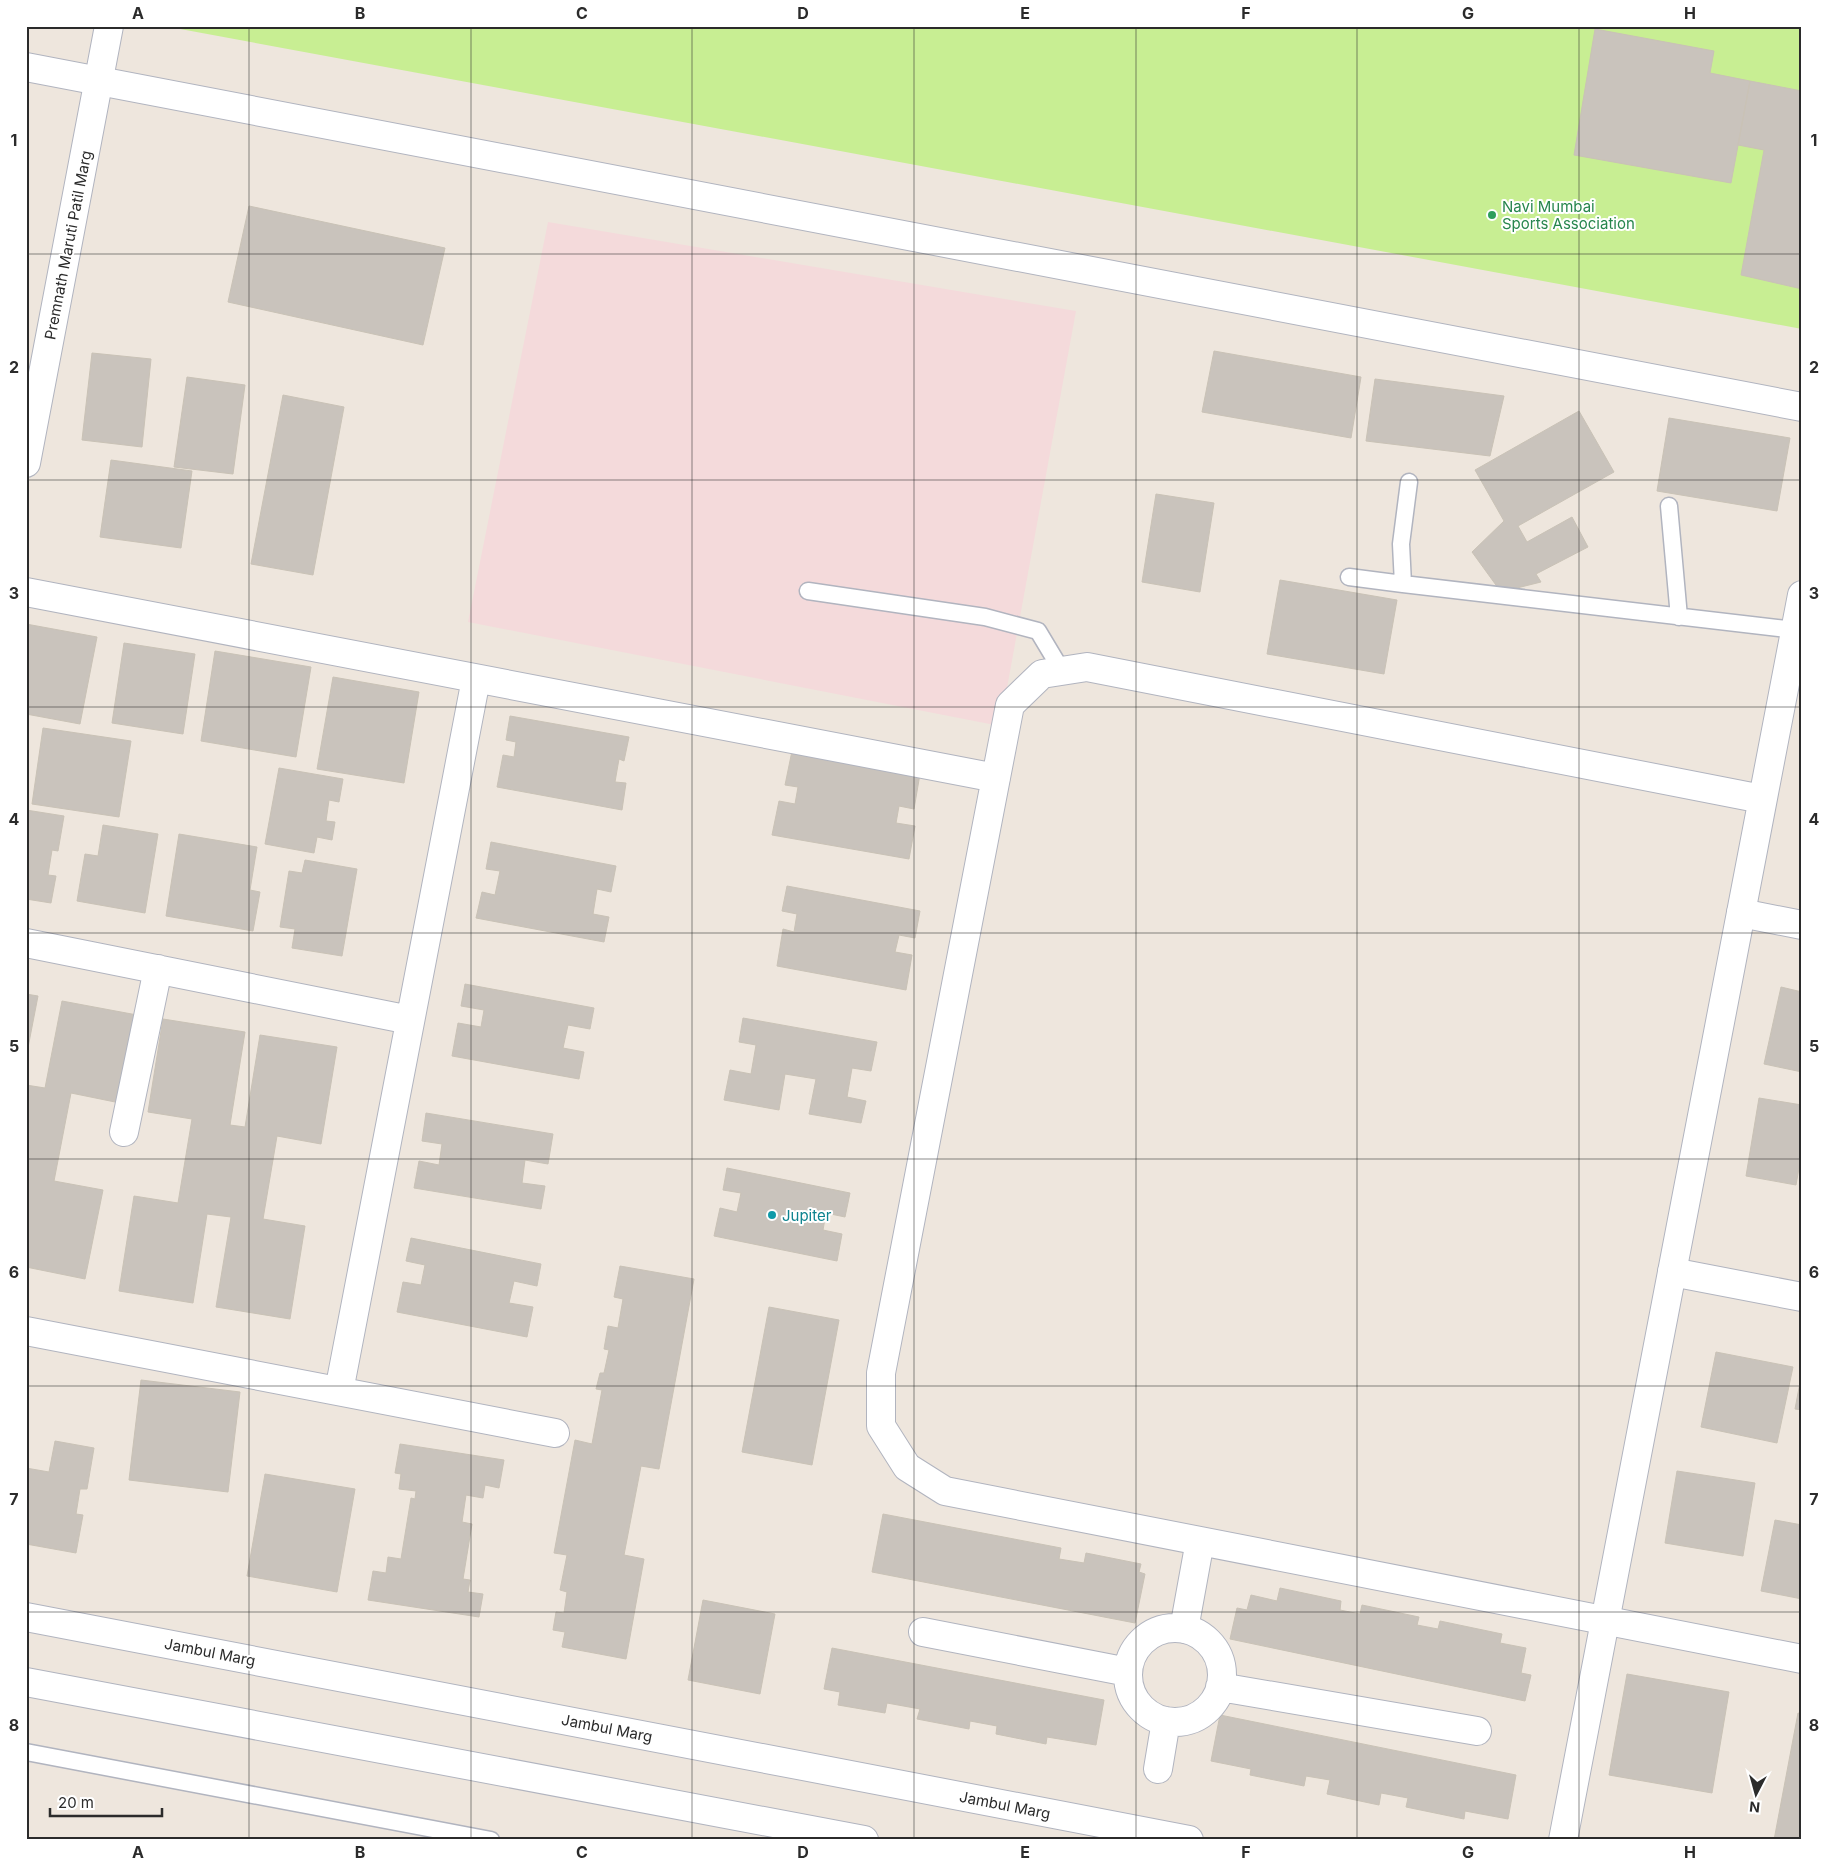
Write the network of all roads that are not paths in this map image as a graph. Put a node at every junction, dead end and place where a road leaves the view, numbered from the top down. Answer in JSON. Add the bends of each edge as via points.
{"nodes":[{"id":1,"x":109,"y":26,"type":"edge"},
{"id":2,"x":26,"y":66,"type":"edge"},
{"id":3,"x":99,"y":80,"type":"junction"},
{"id":4,"x":1802,"y":407,"type":"edge"},
{"id":5,"x":26,"y":463,"type":"edge"},
{"id":6,"x":1409,"y":482,"type":"dead end"},
{"id":7,"x":1669,"y":506,"type":"dead end"},
{"id":8,"x":1349,"y":577,"type":"dead end"},
{"id":9,"x":1403,"y":584,"type":"junction"},
{"id":10,"x":808,"y":591,"type":"dead end"},
{"id":11,"x":26,"y":592,"type":"edge"},
{"id":12,"x":1802,"y":596,"type":"edge"},
{"id":13,"x":1679,"y":617,"type":"junction"},
{"id":14,"x":1795,"y":630,"type":"junction"},
{"id":15,"x":1062,"y":671,"type":"junction"},
{"id":16,"x":476,"y":679,"type":"junction"},
{"id":17,"x":996,"y":778,"type":"junction"},
{"id":18,"x":1762,"y":799,"type":"junction"},
{"id":19,"x":1741,"y":913,"type":"junction"},
{"id":20,"x":1802,"y":925,"type":"edge"},
{"id":21,"x":26,"y":943,"type":"edge"},
{"id":22,"x":158,"y":969,"type":"junction"},
{"id":23,"x":410,"y":1020,"type":"junction"},
{"id":24,"x":124,"y":1132,"type":"dead end"},
{"id":25,"x":1672,"y":1272,"type":"junction"},
{"id":26,"x":1802,"y":1297,"type":"edge"},
{"id":27,"x":26,"y":1330,"type":"edge"},
{"id":28,"x":339,"y":1391,"type":"junction"},
{"id":29,"x":555,"y":1433,"type":"dead end"},
{"id":30,"x":1200,"y":1541,"type":"junction"},
{"id":31,"x":26,"y":1617,"type":"edge"},
{"id":32,"x":1605,"y":1621,"type":"junction"},
{"id":33,"x":1184,"y":1629,"type":"junction"},
{"id":34,"x":922,"y":1632,"type":"dead end"},
{"id":35,"x":1802,"y":1659,"type":"edge"},
{"id":36,"x":1128,"y":1672,"type":"junction"},
{"id":37,"x":26,"y":1682,"type":"edge"},
{"id":38,"x":1220,"y":1687,"type":"junction"},
{"id":39,"x":1166,"y":1721,"type":"junction"},
{"id":40,"x":1476,"y":1731,"type":"dead end"},
{"id":41,"x":26,"y":1752,"type":"edge"},
{"id":42,"x":1158,"y":1770,"type":"dead end"},
{"id":43,"x":491,"y":1840,"type":"edge"},
{"id":44,"x":864,"y":1840,"type":"edge"},
{"id":45,"x":1189,"y":1840,"type":"edge"},
{"id":46,"x":1563,"y":1840,"type":"edge"}],
"edges":[{"from":1,"to":3,"type":"street","name":"Premnath Maruti Patil Marg"},
{"from":2,"to":3,"type":"street"},
{"from":3,"to":4,"type":"street"},
{"from":3,"to":5,"type":"street","name":"Premnath Maruti Patil Marg"},
{"from":6,"to":9,"type":"lane","via":[[1401,544]]},
{"from":7,"to":13,"type":"lane"},
{"from":8,"to":9,"type":"lane"},
{"from":9,"to":13,"type":"lane"},
{"from":10,"to":15,"type":"lane","via":[[985,617],[1038,631]]},
{"from":11,"to":16,"type":"street"},
{"from":12,"to":14,"type":"street"},
{"from":13,"to":14,"type":"lane"},
{"from":14,"to":18,"type":"street"},
{"from":15,"to":17,"type":"street","via":[[1042,674],[1010,706]]},
{"from":15,"to":18,"type":"street","via":[[1088,667]]},
{"from":16,"to":17,"type":"street"},
{"from":16,"to":23,"type":"street"},
{"from":17,"to":30,"type":"street","via":[[881,1373],[880,1426],[906,1467],[945,1491]]},
{"from":18,"to":19,"type":"street"},
{"from":19,"to":20,"type":"street"},
{"from":19,"to":25,"type":"street"},
{"from":21,"to":22,"type":"street"},
{"from":22,"to":23,"type":"street"},
{"from":22,"to":24,"type":"street"},
{"from":23,"to":28,"type":"street"},
{"from":25,"to":26,"type":"street"},
{"from":25,"to":32,"type":"street"},
{"from":27,"to":28,"type":"street"},
{"from":28,"to":29,"type":"street"},
{"from":30,"to":32,"type":"street"},
{"from":30,"to":33,"type":"street"},
{"from":31,"to":45,"type":"street","name":"Jambul Marg"},
{"from":32,"to":35,"type":"street"},
{"from":32,"to":46,"type":"street"},
{"from":33,"to":36,"type":"street","via":[[1160,1630],[1145,1637],[1134,1649]]},
{"from":33,"to":38,"type":"street","via":[[1205,1638],[1216,1650],[1221,1664]]},
{"from":34,"to":36,"type":"street"},
{"from":36,"to":39,"type":"street","via":[[1132,1696],[1141,1708]]},
{"from":37,"to":44,"type":"street"},
{"from":38,"to":39,"type":"street","via":[[1210,1707],[1197,1716],[1184,1721]]},
{"from":38,"to":40,"type":"street"},
{"from":39,"to":42,"type":"street"},
{"from":41,"to":43,"type":"lane"}]}
